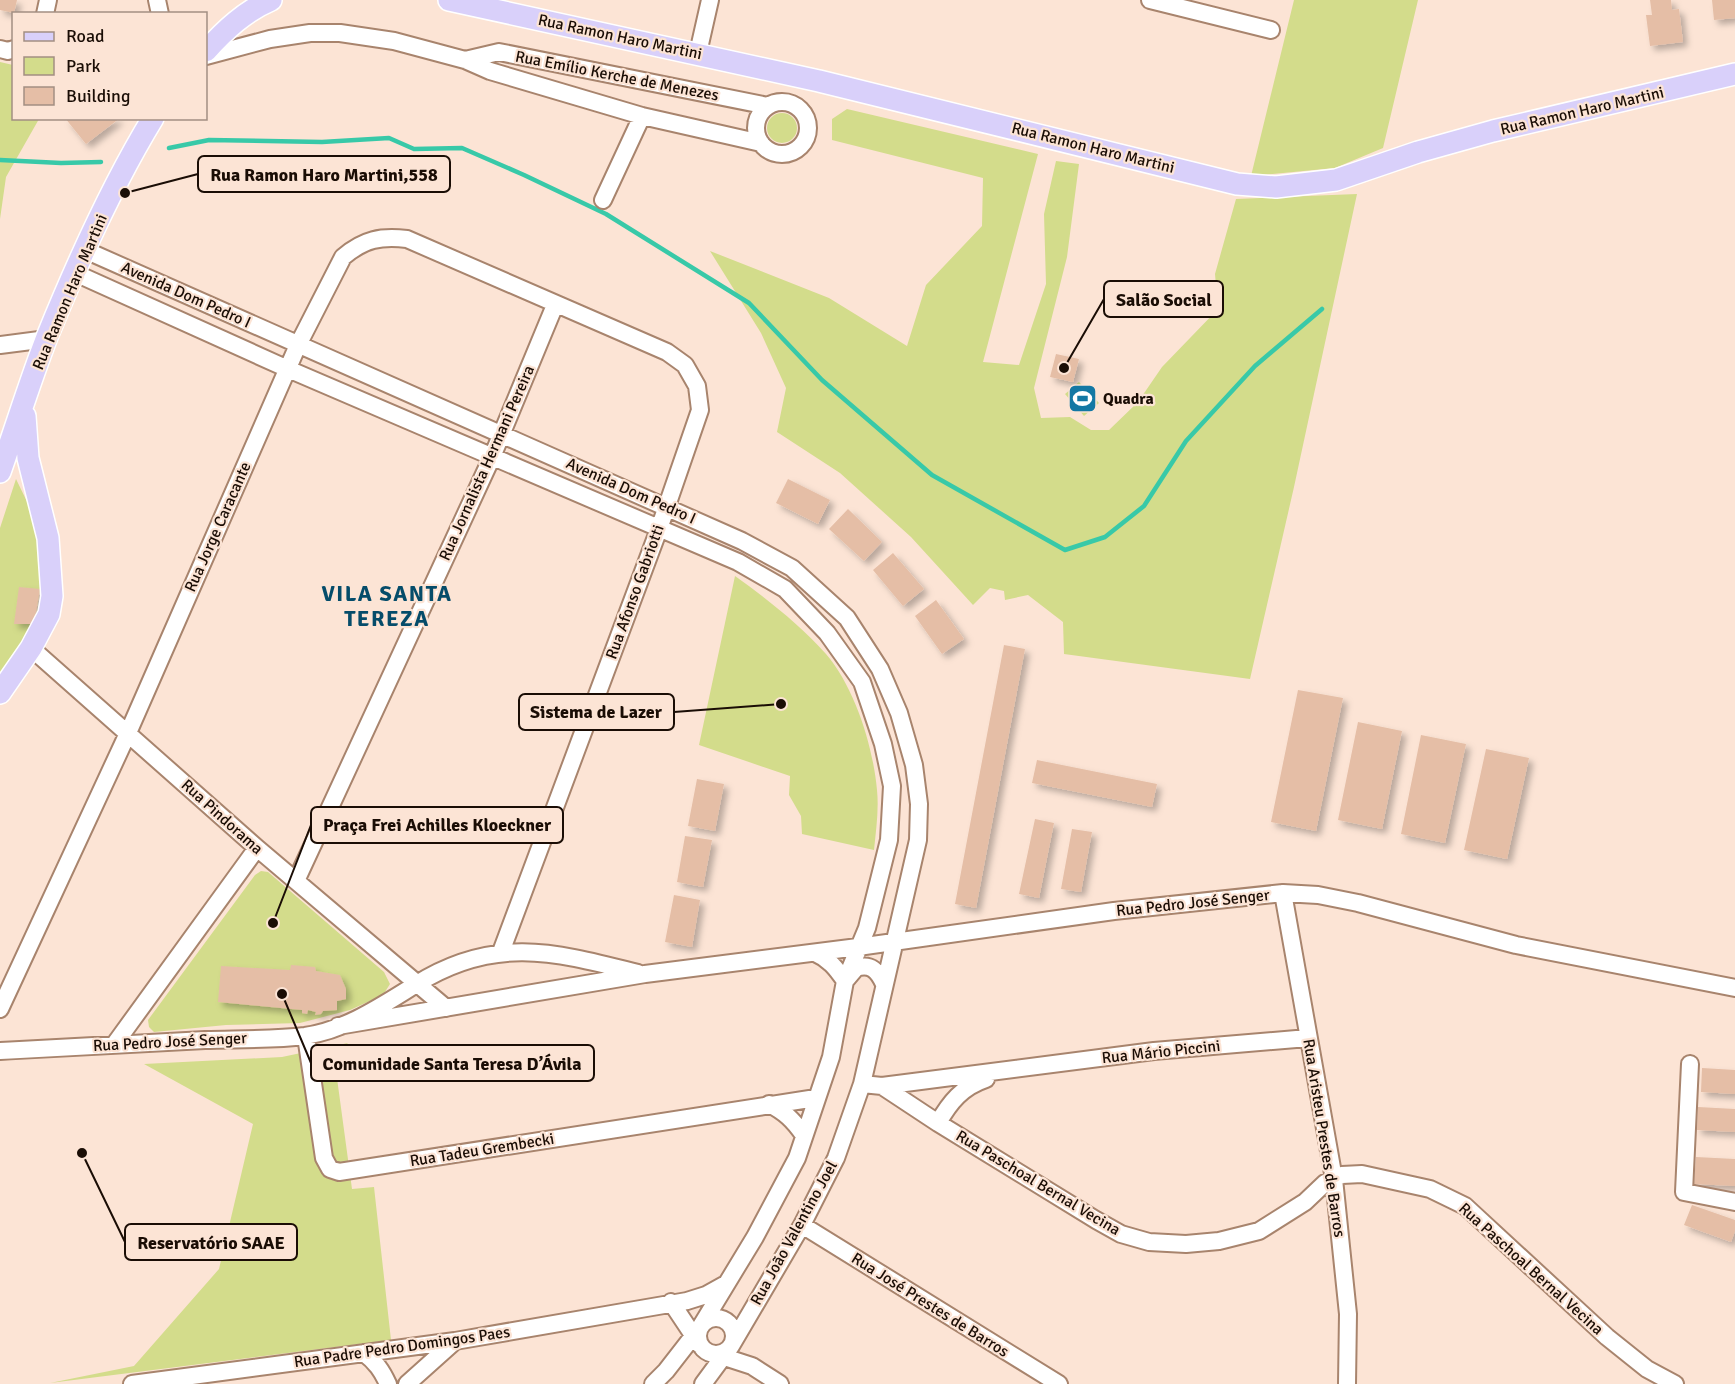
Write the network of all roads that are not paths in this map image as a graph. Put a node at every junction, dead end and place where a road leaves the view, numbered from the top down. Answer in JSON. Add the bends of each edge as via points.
{"nodes":[{"id":1,"x":271,"y":0,"type":"edge"},
{"id":2,"x":449,"y":0,"type":"edge"},
{"id":3,"x":710,"y":0,"type":"edge"},
{"id":4,"x":1150,"y":0,"type":"edge"},
{"id":5,"x":1181,"y":4,"type":"edge"},
{"id":6,"x":1271,"y":30,"type":"dead end"},
{"id":7,"x":207,"y":50,"type":"edge"},
{"id":8,"x":698,"y":53,"type":"junction"},
{"id":9,"x":207,"y":56,"type":"edge"},
{"id":10,"x":465,"y":60,"type":"junction"},
{"id":11,"x":1735,"y":74,"type":"edge"},
{"id":12,"x":768,"y":106,"type":"junction"},
{"id":13,"x":642,"y":116,"type":"junction"},
{"id":14,"x":152,"y":120,"type":"edge"},
{"id":15,"x":761,"y":144,"type":"junction"},
{"id":16,"x":603,"y":200,"type":"dead end"},
{"id":17,"x":85,"y":250,"type":"junction"},
{"id":18,"x":75,"y":273,"type":"junction"},
{"id":19,"x":555,"y":305,"type":"junction"},
{"id":20,"x":47,"y":339,"type":"junction"},
{"id":21,"x":0,"y":345,"type":"edge"},
{"id":22,"x":298,"y":345,"type":"junction"},
{"id":23,"x":288,"y":369,"type":"junction"},
{"id":24,"x":25,"y":403,"type":"junction"},
{"id":25,"x":502,"y":433,"type":"junction"},
{"id":26,"x":492,"y":457,"type":"junction"},
{"id":27,"x":0,"y":474,"type":"edge"},
{"id":28,"x":34,"y":482,"type":"junction"},
{"id":29,"x":666,"y":507,"type":"junction"},
{"id":30,"x":659,"y":529,"type":"junction"},
{"id":31,"x":31,"y":648,"type":"junction"},
{"id":32,"x":0,"y":693,"type":"edge"},
{"id":33,"x":128,"y":733,"type":"junction"},
{"id":34,"x":257,"y":848,"type":"junction"},
{"id":35,"x":296,"y":881,"type":"junction"},
{"id":36,"x":1283,"y":893,"type":"junction"},
{"id":37,"x":896,"y":942,"type":"junction"},
{"id":38,"x":858,"y":947,"type":"junction"},
{"id":39,"x":501,"y":952,"type":"junction"},
{"id":40,"x":815,"y":953,"type":"junction"},
{"id":41,"x":568,"y":955,"type":"junction"},
{"id":42,"x":438,"y":972,"type":"junction"},
{"id":43,"x":645,"y":974,"type":"junction"},
{"id":44,"x":845,"y":981,"type":"junction"},
{"id":45,"x":416,"y":984,"type":"junction"},
{"id":46,"x":885,"y":984,"type":"junction"},
{"id":47,"x":562,"y":988,"type":"junction"},
{"id":48,"x":1735,"y":988,"type":"edge"},
{"id":49,"x":442,"y":1004,"type":"junction"},
{"id":50,"x":0,"y":1010,"type":"edge"},
{"id":51,"x":338,"y":1026,"type":"junction"},
{"id":52,"x":306,"y":1036,"type":"junction"},
{"id":53,"x":1308,"y":1038,"type":"junction"},
{"id":54,"x":114,"y":1045,"type":"junction"},
{"id":55,"x":0,"y":1051,"type":"edge"},
{"id":56,"x":1690,"y":1064,"type":"dead end"},
{"id":57,"x":1015,"y":1070,"type":"junction"},
{"id":58,"x":862,"y":1084,"type":"junction"},
{"id":59,"x":882,"y":1086,"type":"junction"},
{"id":60,"x":816,"y":1098,"type":"junction"},
{"id":61,"x":769,"y":1104,"type":"junction"},
{"id":62,"x":938,"y":1123,"type":"junction"},
{"id":63,"x":803,"y":1134,"type":"junction"},
{"id":64,"x":1334,"y":1179,"type":"junction"},
{"id":65,"x":1735,"y":1202,"type":"edge"},
{"id":66,"x":802,"y":1225,"type":"junction"},
{"id":67,"x":728,"y":1283,"type":"junction"},
{"id":68,"x":671,"y":1302,"type":"junction"},
{"id":69,"x":704,"y":1327,"type":"junction"},
{"id":70,"x":455,"y":1341,"type":"junction"},
{"id":71,"x":728,"y":1344,"type":"junction"},
{"id":72,"x":364,"y":1353,"type":"junction"},
{"id":73,"x":752,"y":1366,"type":"junction"},
{"id":74,"x":132,"y":1384,"type":"edge"},
{"id":75,"x":388,"y":1384,"type":"edge"},
{"id":76,"x":407,"y":1384,"type":"edge"},
{"id":77,"x":653,"y":1384,"type":"edge"},
{"id":78,"x":703,"y":1384,"type":"edge"},
{"id":79,"x":780,"y":1384,"type":"edge"},
{"id":80,"x":1059,"y":1384,"type":"edge"},
{"id":81,"x":1347,"y":1384,"type":"edge"},
{"id":82,"x":1675,"y":1384,"type":"edge"}],
"edges":[{"from":1,"to":7,"type":"main road","via":[[242,16]]},
{"from":2,"to":8,"type":"main road","name":"Rua Ramon Haro Martini"},
{"from":3,"to":8,"type":"street"},
{"from":4,"to":5,"type":"street"},
{"from":5,"to":6,"type":"street"},
{"from":8,"to":11,"type":"main road","name":"Rua Ramon Haro Martini","via":[[1237,184],[1276,187],[1336,180],[1482,134]]},
{"from":9,"to":10,"type":"street","name":"Rua Emílio Kerche de Menezes","via":[[270,39],[340,33],[394,41]]},
{"from":10,"to":12,"type":"street","name":"Rua Emílio Kerche de Menezes","via":[[500,52]]},
{"from":10,"to":13,"type":"street","name":"Rua Emílio Kerche de Menezes"},
{"from":12,"to":15,"type":"street","via":[[756,128]]},
{"from":12,"to":15,"type":"street","via":[[794,104],[806,117],[807,134],[791,153],[774,153]]},
{"from":13,"to":15,"type":"street","name":"Rua Emílio Kerche de Menezes"},
{"from":13,"to":16,"type":"street"},
{"from":14,"to":17,"type":"main road","name":"Rua Ramon Haro Martini"},
{"from":17,"to":18,"type":"main road","name":"Rua Ramon Haro Martini"},
{"from":17,"to":22,"type":"street","name":"Avenida Dom Pedro I"},
{"from":18,"to":20,"type":"main road","name":"Rua Ramon Haro Martini"},
{"from":18,"to":23,"type":"street","name":"Avenida Dom Pedro I"},
{"from":19,"to":22,"type":"street","name":"Rua Jorge Caracante","via":[[407,239],[388,237],[369,241],[343,257]]},
{"from":19,"to":25,"type":"street","name":"Rua Jornalista Hermani Pereira"},
{"from":19,"to":29,"type":"street","name":"Rua Afonso Gabriotti","via":[[667,352],[685,365],[697,386],[700,410]]},
{"from":20,"to":21,"type":"street"},
{"from":20,"to":24,"type":"main road","name":"Rua Ramon Haro Martini"},
{"from":22,"to":23,"type":"street","name":"Rua Jorge Caracante"},
{"from":22,"to":25,"type":"street","name":"Avenida Dom Pedro I"},
{"from":23,"to":26,"type":"street","name":"Avenida Dom Pedro I"},
{"from":23,"to":33,"type":"street","name":"Rua Jorge Caracante"},
{"from":24,"to":27,"type":"main road","name":"Rua Ramon Haro Martini"},
{"from":24,"to":28,"type":"main road","name":"Rua Ramon Haro Martini","via":[[26,441]]},
{"from":25,"to":26,"type":"street","name":"Rua Jornalista Hermani Pereira"},
{"from":25,"to":29,"type":"street","name":"Avenida Dom Pedro I"},
{"from":26,"to":30,"type":"street","name":"Avenida Dom Pedro I"},
{"from":26,"to":35,"type":"street","name":"Rua Jornalista Hermani Pereira"},
{"from":27,"to":28,"type":"main road","via":[[19,470]]},
{"from":28,"to":31,"type":"main road","name":"Rua Ramon Haro Martini","via":[[48,538],[52,596],[49,614]]},
{"from":29,"to":30,"type":"street","name":"Rua Afonso Gabriotti"},
{"from":29,"to":37,"type":"street","name":"Avenida Dom Pedro I","via":[[792,568],[847,618],[880,669],[910,747],[919,804],[918,840]]},
{"from":30,"to":38,"type":"street","name":"Avenida Dom Pedro I","via":[[738,562],[785,589],[827,633],[862,682],[892,786],[889,840],[867,928]]},
{"from":30,"to":39,"type":"street","name":"Rua Afonso Gabriotti"},
{"from":31,"to":32,"type":"main road","name":"Rua Ramon Haro Martini"},
{"from":31,"to":33,"type":"street","name":"Rua Pindorama"},
{"from":33,"to":34,"type":"street","name":"Rua Pindorama"},
{"from":33,"to":50,"type":"street","name":"Rua Jorge Caracante"},
{"from":34,"to":35,"type":"street","name":"Rua Pindorama"},
{"from":34,"to":54,"type":"street"},
{"from":35,"to":45,"type":"street","name":"Rua Pindorama"},
{"from":36,"to":37,"type":"street","name":"Rua Pedro José Senger","via":[[1114,911]]},
{"from":36,"to":48,"type":"street","name":"Rua Pedro José Senger","via":[[1328,897],[1516,945]]},
{"from":36,"to":53,"type":"street","name":"Rua Aristeu Prestes de Barros"},
{"from":37,"to":38,"type":"street","name":"Rua Pedro José Senger"},
{"from":37,"to":46,"type":"street","name":"Rua João Valentino Joel"},
{"from":38,"to":40,"type":"street","name":"Rua Pedro José Senger"},
{"from":38,"to":44,"type":"street","name":"Rua João Valentino Joel"},
{"from":39,"to":41,"type":"street","name":"Rua Pedro José Senger"},
{"from":39,"to":42,"type":"street","name":"Rua Pedro José Senger"},
{"from":40,"to":43,"type":"street","name":"Rua Pedro José Senger"},
{"from":40,"to":44,"type":"street","via":[[826,957]]},
{"from":41,"to":43,"type":"street","name":"Rua Pedro José Senger"},
{"from":41,"to":47,"type":"street","via":[[575,976]]},
{"from":42,"to":45,"type":"street","name":"Rua Pedro José Senger"},
{"from":42,"to":49,"type":"street","via":[[434,984]]},
{"from":43,"to":47,"type":"street","name":"Rua Pedro José Senger"},
{"from":44,"to":46,"type":"street","via":[[856,968],[869,967],[876,969]]},
{"from":44,"to":60,"type":"street","name":"Rua João Valentino Joel","via":[[831,1057]]},
{"from":45,"to":49,"type":"street","name":"Rua Pindorama"},
{"from":45,"to":51,"type":"street","name":"Rua Pedro José Senger","via":[[377,1010]]},
{"from":46,"to":58,"type":"street","name":"Rua João Valentino Joel"},
{"from":47,"to":49,"type":"street","name":"Rua Pedro José Senger"},
{"from":49,"to":51,"type":"street","name":"Rua Pedro José Senger"},
{"from":51,"to":52,"type":"street","name":"Rua Pedro José Senger"},
{"from":52,"to":54,"type":"street","name":"Rua Pedro José Senger"},
{"from":52,"to":61,"type":"street","name":"Rua Tadeu Grembecki","via":[[324,1158],[330,1169],[339,1172]]},
{"from":53,"to":57,"type":"street","name":"Rua Mário Piccini","via":[[1154,1051]]},
{"from":53,"to":64,"type":"street","name":"Rua Aristeu Prestes de Barros"},
{"from":54,"to":55,"type":"street","name":"Rua Pedro José Senger"},
{"from":56,"to":65,"type":"street","via":[[1684,1192]]},
{"from":57,"to":59,"type":"street","name":"Rua Mário Piccini"},
{"from":57,"to":62,"type":"street","name":"Rua Mário Piccini","via":[[963,1090]]},
{"from":58,"to":59,"type":"street","name":"Rua Paschoal Bernal Vecina"},
{"from":58,"to":66,"type":"street","name":"Rua João Valentino Joel","via":[[836,1158]]},
{"from":59,"to":62,"type":"street","name":"Rua Paschoal Bernal Vecina"},
{"from":60,"to":61,"type":"street","name":"Rua Tadeu Grembecki"},
{"from":60,"to":63,"type":"street","name":"Rua João Valentino Joel"},
{"from":61,"to":63,"type":"street","via":[[792,1118]]},
{"from":62,"to":64,"type":"street","name":"Rua Paschoal Bernal Vecina","via":[[1096,1220],[1149,1242],[1219,1241],[1258,1231]]},
{"from":63,"to":67,"type":"street","name":"Rua João Valentino Joel","via":[[797,1158]]},
{"from":64,"to":81,"type":"street","name":"Rua Aristeu Prestes de Barros","via":[[1348,1314]]},
{"from":64,"to":82,"type":"street","name":"Rua Paschoal Bernal Vecina","via":[[1362,1174],[1403,1181],[1465,1206],[1607,1337],[1647,1370]]},
{"from":66,"to":71,"type":"street","name":"Rua João Valentino Joel"},
{"from":66,"to":80,"type":"street","name":"Rua José Prestes de Barros"},
{"from":67,"to":68,"type":"street","name":"Rua Padre Pedro Domingos Paes","via":[[697,1298]]},
{"from":67,"to":69,"type":"street","name":"Rua João Valentino Joel"},
{"from":68,"to":69,"type":"street","name":"Rua Padre Pedro Domingos Paes"},
{"from":68,"to":69,"type":"street"},
{"from":68,"to":70,"type":"street","name":"Rua Padre Pedro Domingos Paes"},
{"from":69,"to":71,"type":"street","via":[[726,1321]]},
{"from":69,"to":71,"type":"street","via":[[705,1351]]},
{"from":69,"to":77,"type":"street","name":"Rua João Valentino Joel"},
{"from":70,"to":72,"type":"street","name":"Rua Padre Pedro Domingos Paes"},
{"from":70,"to":76,"type":"street"},
{"from":71,"to":73,"type":"street"},
{"from":71,"to":73,"type":"street"},
{"from":71,"to":78,"type":"street","name":"Rua João Valentino Joel"},
{"from":72,"to":74,"type":"street","name":"Rua Padre Pedro Domingos Paes"},
{"from":72,"to":75,"type":"street","via":[[375,1362]]},
{"from":73,"to":79,"type":"street"}]}
